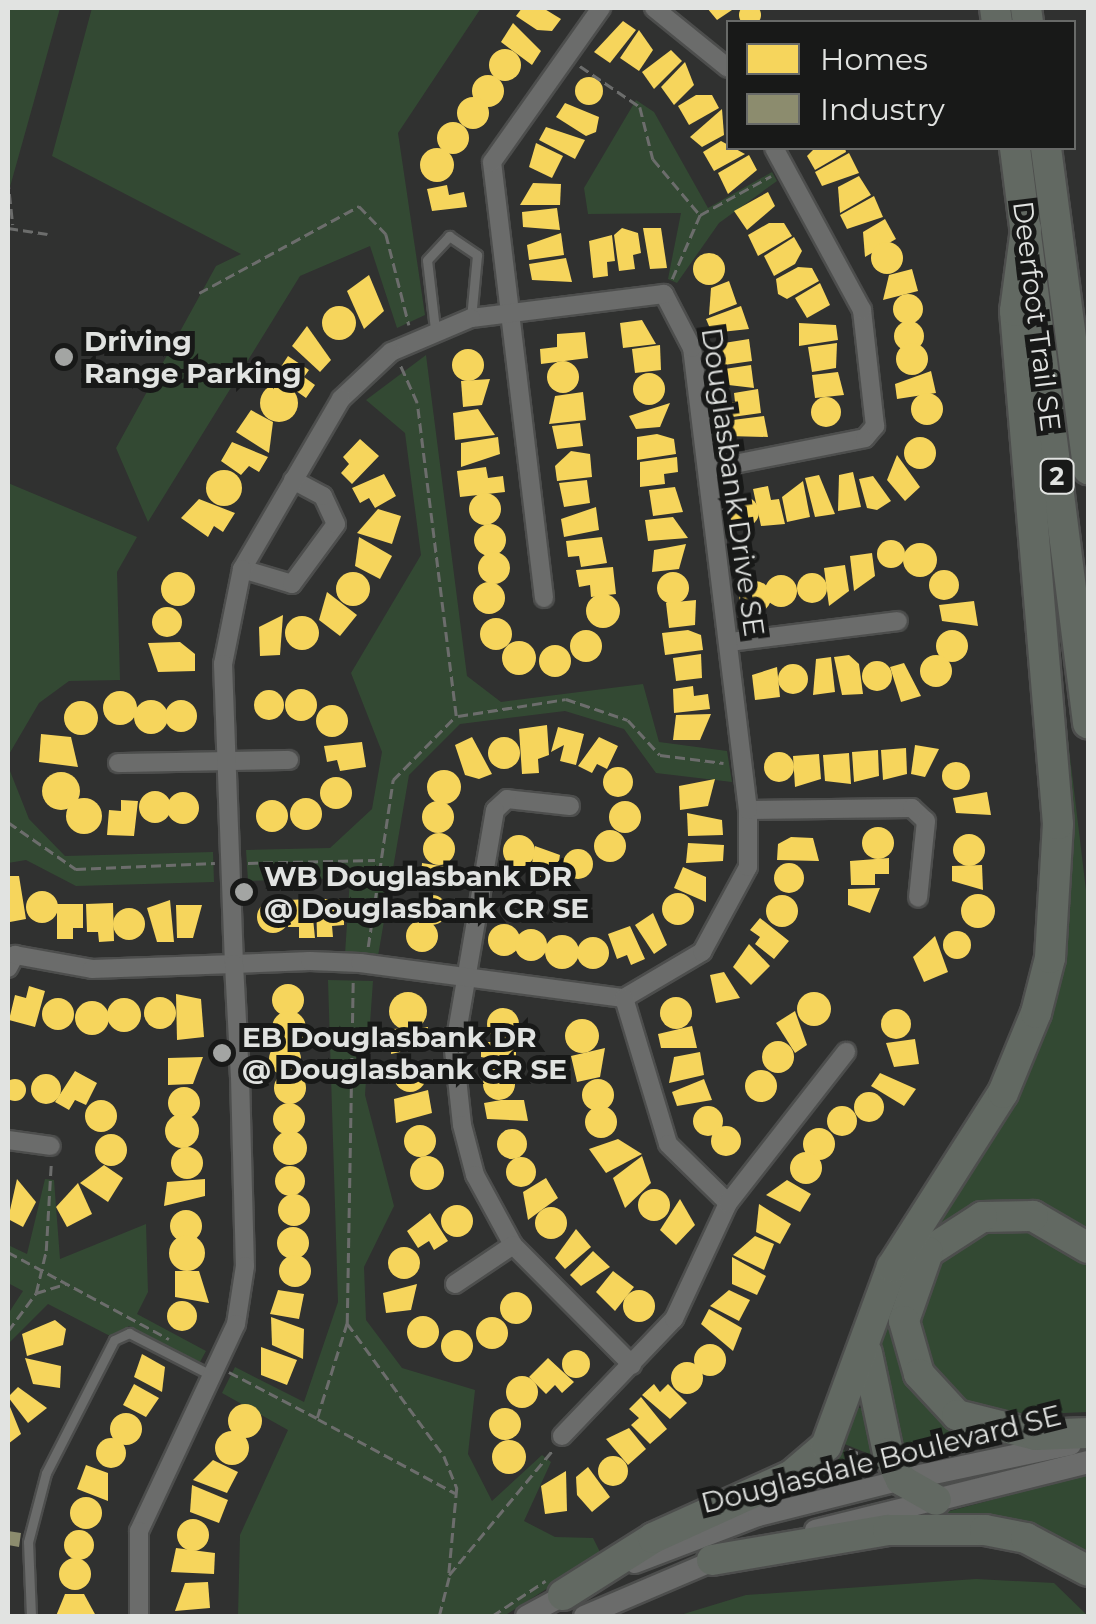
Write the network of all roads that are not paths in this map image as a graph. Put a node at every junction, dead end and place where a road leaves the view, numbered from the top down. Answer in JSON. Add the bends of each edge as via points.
{"nodes":[{"id":1,"x":601,"y":8,"type":"edge"},
{"id":2,"x":654,"y":8,"type":"edge"},
{"id":3,"x":726,"y":66,"type":"edge"},
{"id":4,"x":775,"y":150,"type":"edge"},
{"id":5,"x":1015,"y":150,"type":"edge"},
{"id":6,"x":1046,"y":150,"type":"edge"},
{"id":7,"x":1026,"y":229,"type":"junction"},
{"id":8,"x":1066,"y":291,"type":"junction"},
{"id":9,"x":510,"y":315,"type":"junction"},
{"id":10,"x":471,"y":318,"type":"junction"},
{"id":11,"x":434,"y":329,"type":"junction"},
{"id":12,"x":1088,"y":376,"type":"edge"},
{"id":13,"x":709,"y":469,"type":"junction"},
{"id":14,"x":1088,"y":470,"type":"edge"},
{"id":15,"x":293,"y":480,"type":"junction"},
{"id":16,"x":242,"y":569,"type":"junction"},
{"id":17,"x":544,"y":598,"type":"dead end"},
{"id":18,"x":898,"y":621,"type":"dead end"},
{"id":19,"x":730,"y":642,"type":"junction"},
{"id":20,"x":1088,"y":723,"type":"edge"},
{"id":21,"x":289,"y":760,"type":"dead end"},
{"id":22,"x":118,"y":763,"type":"dead end"},
{"id":23,"x":226,"y":763,"type":"junction"},
{"id":24,"x":570,"y":806,"type":"dead end"},
{"id":25,"x":748,"y":810,"type":"junction"},
{"id":26,"x":918,"y":898,"type":"dead end"},
{"id":27,"x":234,"y":964,"type":"junction"},
{"id":28,"x":8,"y":968,"type":"edge"},
{"id":29,"x":464,"y":976,"type":"junction"},
{"id":30,"x":624,"y":998,"type":"junction"},
{"id":31,"x":846,"y":1052,"type":"dead end"},
{"id":32,"x":8,"y":1140,"type":"edge"},
{"id":33,"x":51,"y":1146,"type":"road end"},
{"id":34,"x":728,"y":1203,"type":"junction"},
{"id":35,"x":513,"y":1245,"type":"junction"},
{"id":36,"x":1088,"y":1248,"type":"edge"},
{"id":37,"x":455,"y":1284,"type":"dead end"},
{"id":38,"x":868,"y":1330,"type":"junction"},
{"id":39,"x":632,"y":1365,"type":"junction"},
{"id":40,"x":219,"y":1373,"type":"junction"},
{"id":41,"x":562,"y":1436,"type":"road end"},
{"id":42,"x":1088,"y":1436,"type":"edge"},
{"id":43,"x":1088,"y":1462,"type":"edge"},
{"id":44,"x":891,"y":1471,"type":"junction"},
{"id":45,"x":936,"y":1500,"type":"junction"},
{"id":46,"x":712,"y":1560,"type":"junction"},
{"id":47,"x":1088,"y":1572,"type":"edge"},
{"id":48,"x":574,"y":1606,"type":"edge"},
{"id":49,"x":31,"y":1616,"type":"edge"},
{"id":50,"x":139,"y":1616,"type":"edge"},
{"id":51,"x":526,"y":1616,"type":"edge"}],
"edges":[{"from":1,"to":9,"type":"street","via":[[492,162]]},
{"from":2,"to":3,"type":"street"},
{"from":4,"to":13,"type":"street","via":[[862,310],[875,426],[865,438]]},
{"from":5,"to":7,"type":"highway","name":"Deerfoot Trail SE","number":"2"},
{"from":6,"to":8,"type":"highway","name":"Deerfoot Trail SE","number":"2"},
{"from":7,"to":20,"type":"highway","name":"Deerfoot Trail SE","number":"2"},
{"from":7,"to":38,"type":"highway","via":[[1015,311],[1057,804],[1050,958],[1003,1092],[897,1256]]},
{"from":8,"to":12,"type":"highway"},
{"from":8,"to":14,"type":"highway","name":"Deerfoot Trail SE","number":"2"},
{"from":9,"to":10,"type":"street"},
{"from":9,"to":13,"type":"street","name":"Douglasbank Drive SE","via":[[664,294],[692,348]]},
{"from":9,"to":17,"type":"street"},
{"from":10,"to":11,"type":"street"},
{"from":10,"to":11,"type":"lane","via":[[477,255],[449,236],[427,260]]},
{"from":11,"to":15,"type":"street","via":[[391,352],[341,399]]},
{"from":13,"to":19,"type":"street","name":"Douglasbank Drive SE"},
{"from":15,"to":16,"type":"street"},
{"from":15,"to":16,"type":"street","via":[[323,496],[336,524],[292,584]]},
{"from":16,"to":23,"type":"street","via":[[222,664]]},
{"from":18,"to":19,"type":"street"},
{"from":19,"to":25,"type":"street","name":"Douglasbank Drive SE"},
{"from":21,"to":23,"type":"street"},
{"from":22,"to":23,"type":"street"},
{"from":23,"to":27,"type":"street"},
{"from":24,"to":29,"type":"street","via":[[507,799],[494,810]]},
{"from":25,"to":26,"type":"street","via":[[912,808],[926,821]]},
{"from":25,"to":30,"type":"street","name":"Douglasbank Drive SE","via":[[748,867],[730,914],[702,952]]},
{"from":27,"to":28,"type":"street","via":[[92,969],[14,955]]},
{"from":27,"to":29,"type":"street","via":[[360,963]]},
{"from":27,"to":40,"type":"street","via":[[245,1266]]},
{"from":29,"to":30,"type":"street"},
{"from":29,"to":35,"type":"street","via":[[454,1050],[462,1124],[476,1175]]},
{"from":30,"to":34,"type":"street","via":[[668,1144]]},
{"from":31,"to":34,"type":"street"},
{"from":32,"to":33,"type":"street"},
{"from":34,"to":39,"type":"street","via":[[674,1319]]},
{"from":35,"to":37,"type":"street"},
{"from":35,"to":39,"type":"street"},
{"from":36,"to":42,"type":"highway","via":[[1033,1216],[982,1217],[921,1261],[904,1321],[919,1374],[958,1415],[1036,1435]]},
{"from":38,"to":44,"type":"highway","via":[[874,1416]]},
{"from":38,"to":48,"type":"highway","via":[[835,1431],[809,1463],[653,1538]]},
{"from":39,"to":41,"type":"street"},
{"from":40,"to":49,"type":"lane","via":[[128,1332],[114,1340],[46,1473],[28,1542]]},
{"from":40,"to":50,"type":"street","via":[[139,1531]]},
{"from":42,"to":44,"type":"main road","name":"Douglasdale Boulevard SE"},
{"from":43,"to":45,"type":"main road","name":"Douglasdale Boulevard SE"},
{"from":44,"to":45,"type":"highway"},
{"from":44,"to":48,"type":"street","name":"Douglasdale Boulevard SE","via":[[696,1536]]},
{"from":45,"to":46,"type":"street","name":"Douglasdale Boulevard SE"},
{"from":46,"to":47,"type":"highway","via":[[888,1530],[970,1530],[1026,1538]]},
{"from":46,"to":48,"type":"street","name":"Douglasdale Boulevard SE"},
{"from":48,"to":51,"type":"street","name":"Douglasdale Boulevard SE"}]}
